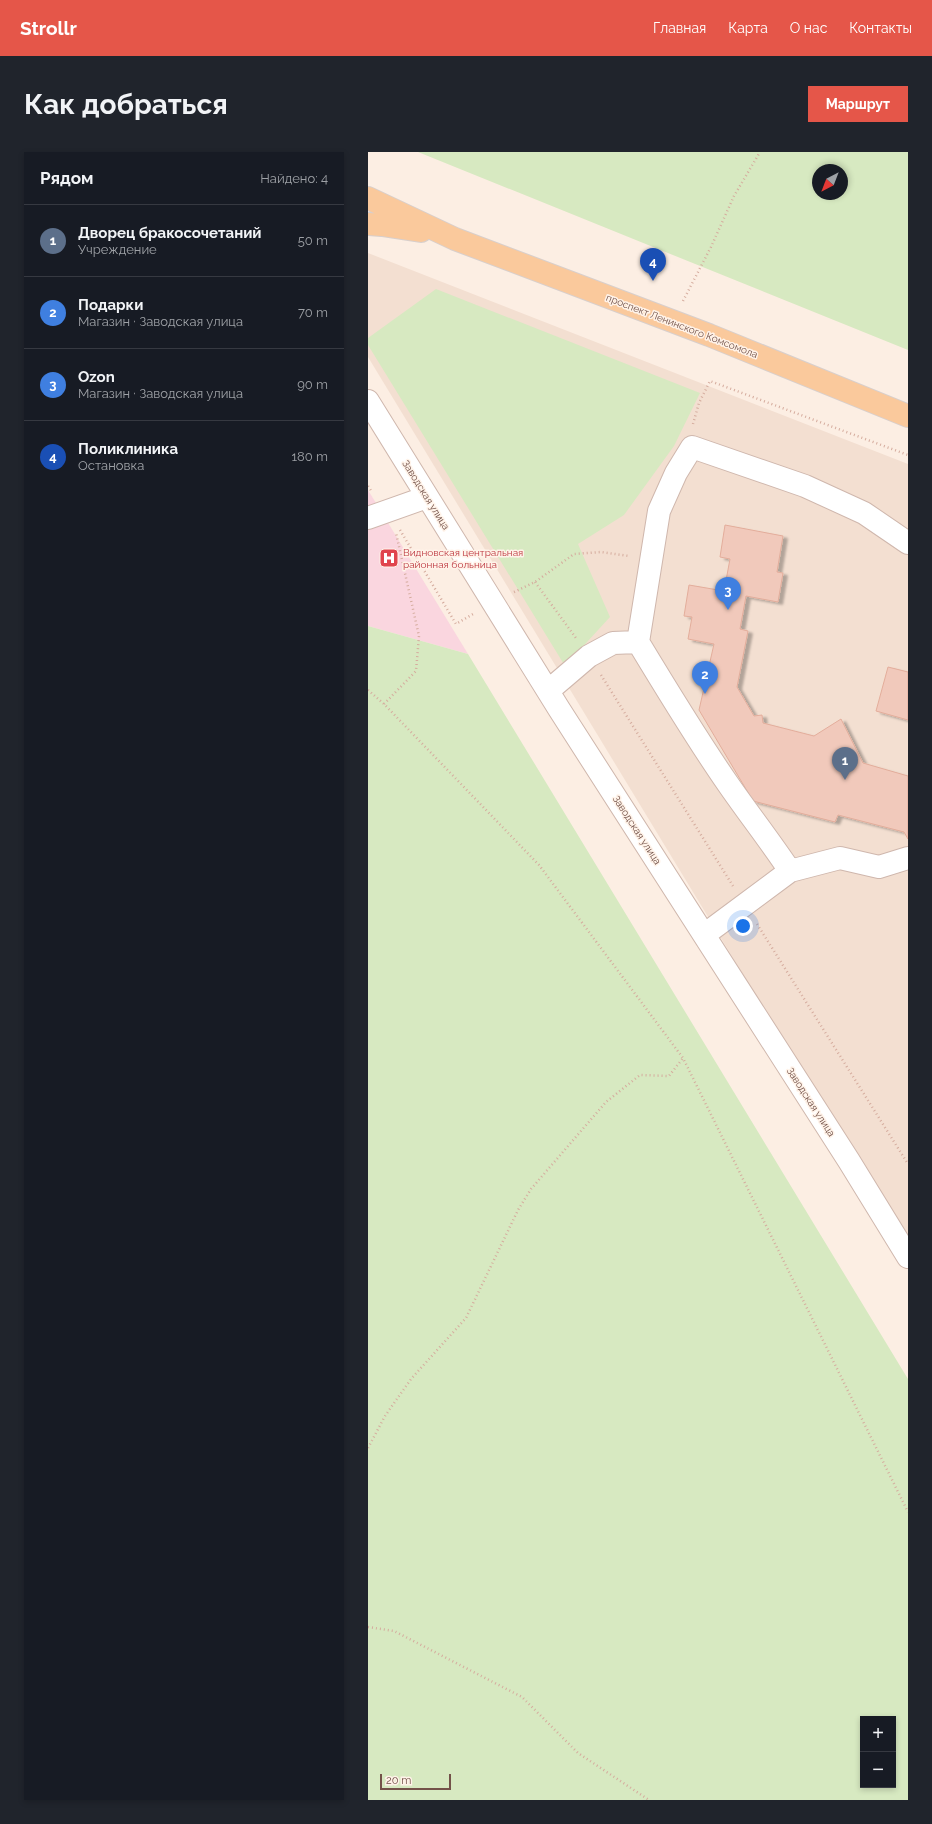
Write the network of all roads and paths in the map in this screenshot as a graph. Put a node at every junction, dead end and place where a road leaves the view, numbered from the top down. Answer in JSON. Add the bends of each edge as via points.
{"nodes":[{"id":1,"x":760,"y":152,"type":"edge"},
{"id":2,"x":368,"y":198,"type":"edge"},
{"id":3,"x":373,"y":226,"type":"edge"},
{"id":4,"x":456,"y":239,"type":"junction"},
{"id":5,"x":672,"y":321,"type":"junction"},
{"id":6,"x":368,"y":401,"type":"edge"},
{"id":7,"x":908,"y":416,"type":"edge"},
{"id":8,"x":692,"y":447,"type":"junction"},
{"id":9,"x":908,"y":455,"type":"edge"},
{"id":10,"x":427,"y":497,"type":"junction"},
{"id":11,"x":368,"y":518,"type":"edge"},
{"id":12,"x":394,"y":526,"type":"dead end"},
{"id":13,"x":908,"y":543,"type":"edge"},
{"id":14,"x":650,"y":558,"type":"junction"},
{"id":15,"x":638,"y":642,"type":"junction"},
{"id":16,"x":589,"y":656,"type":"junction"},
{"id":17,"x":368,"y":690,"type":"edge"},
{"id":18,"x":548,"y":691,"type":"junction"},
{"id":19,"x":384,"y":704,"type":"junction"},
{"id":20,"x":908,"y":858,"type":"edge"},
{"id":21,"x":790,"y":871,"type":"junction"},
{"id":22,"x":745,"y":904,"type":"junction"},
{"id":23,"x":704,"y":935,"type":"junction"},
{"id":24,"x":683,"y":1058,"type":"junction"},
{"id":25,"x":908,"y":1164,"type":"edge"},
{"id":26,"x":908,"y":1257,"type":"edge"},
{"id":27,"x":368,"y":1448,"type":"edge"},
{"id":28,"x":908,"y":1512,"type":"edge"},
{"id":29,"x":368,"y":1627,"type":"edge"},
{"id":30,"x":649,"y":1800,"type":"edge"}],
"edges":[{"from":1,"to":5,"type":"path","via":[[734,196],[711,247]]},
{"from":2,"to":4,"type":"main road"},
{"from":3,"to":4,"type":"main road","via":[[409,229]]},
{"from":4,"to":5,"type":"main road","name":"проспект Ленинского Комсомола"},
{"from":5,"to":7,"type":"main road","name":"проспект Ленинского Комсомола"},
{"from":6,"to":10,"type":"street","name":"Заводская улица"},
{"from":8,"to":9,"type":"path","via":[[693,422],[710,381]]},
{"from":8,"to":13,"type":"street","via":[[805,486],[864,513]]},
{"from":8,"to":14,"type":"street","via":[[676,473],[659,511]]},
{"from":10,"to":11,"type":"street"},
{"from":10,"to":18,"type":"street","name":"Заводская улица"},
{"from":12,"to":19,"type":"path","via":[[419,636],[416,671]]},
{"from":14,"to":15,"type":"street"},
{"from":14,"to":16,"type":"path","via":[[601,552],[574,554],[535,582]]},
{"from":15,"to":16,"type":"street","via":[[613,643]]},
{"from":15,"to":21,"type":"street","via":[[724,778]]},
{"from":16,"to":18,"type":"street"},
{"from":16,"to":22,"type":"path"},
{"from":17,"to":19,"type":"path"},
{"from":18,"to":23,"type":"street","name":"Заводская улица"},
{"from":19,"to":24,"type":"path","via":[[539,864]]},
{"from":20,"to":21,"type":"street","via":[[879,867],[840,858]]},
{"from":21,"to":22,"type":"street"},
{"from":22,"to":23,"type":"street"},
{"from":22,"to":25,"type":"path"},
{"from":23,"to":26,"type":"street","name":"Заводская улица"},
{"from":24,"to":27,"type":"path","via":[[669,1076],[640,1075],[606,1102],[531,1189],[518,1210],[466,1318],[411,1379],[385,1416]]},
{"from":24,"to":28,"type":"path"},
{"from":29,"to":30,"type":"path","via":[[394,1631],[522,1697],[578,1752]]}]}
